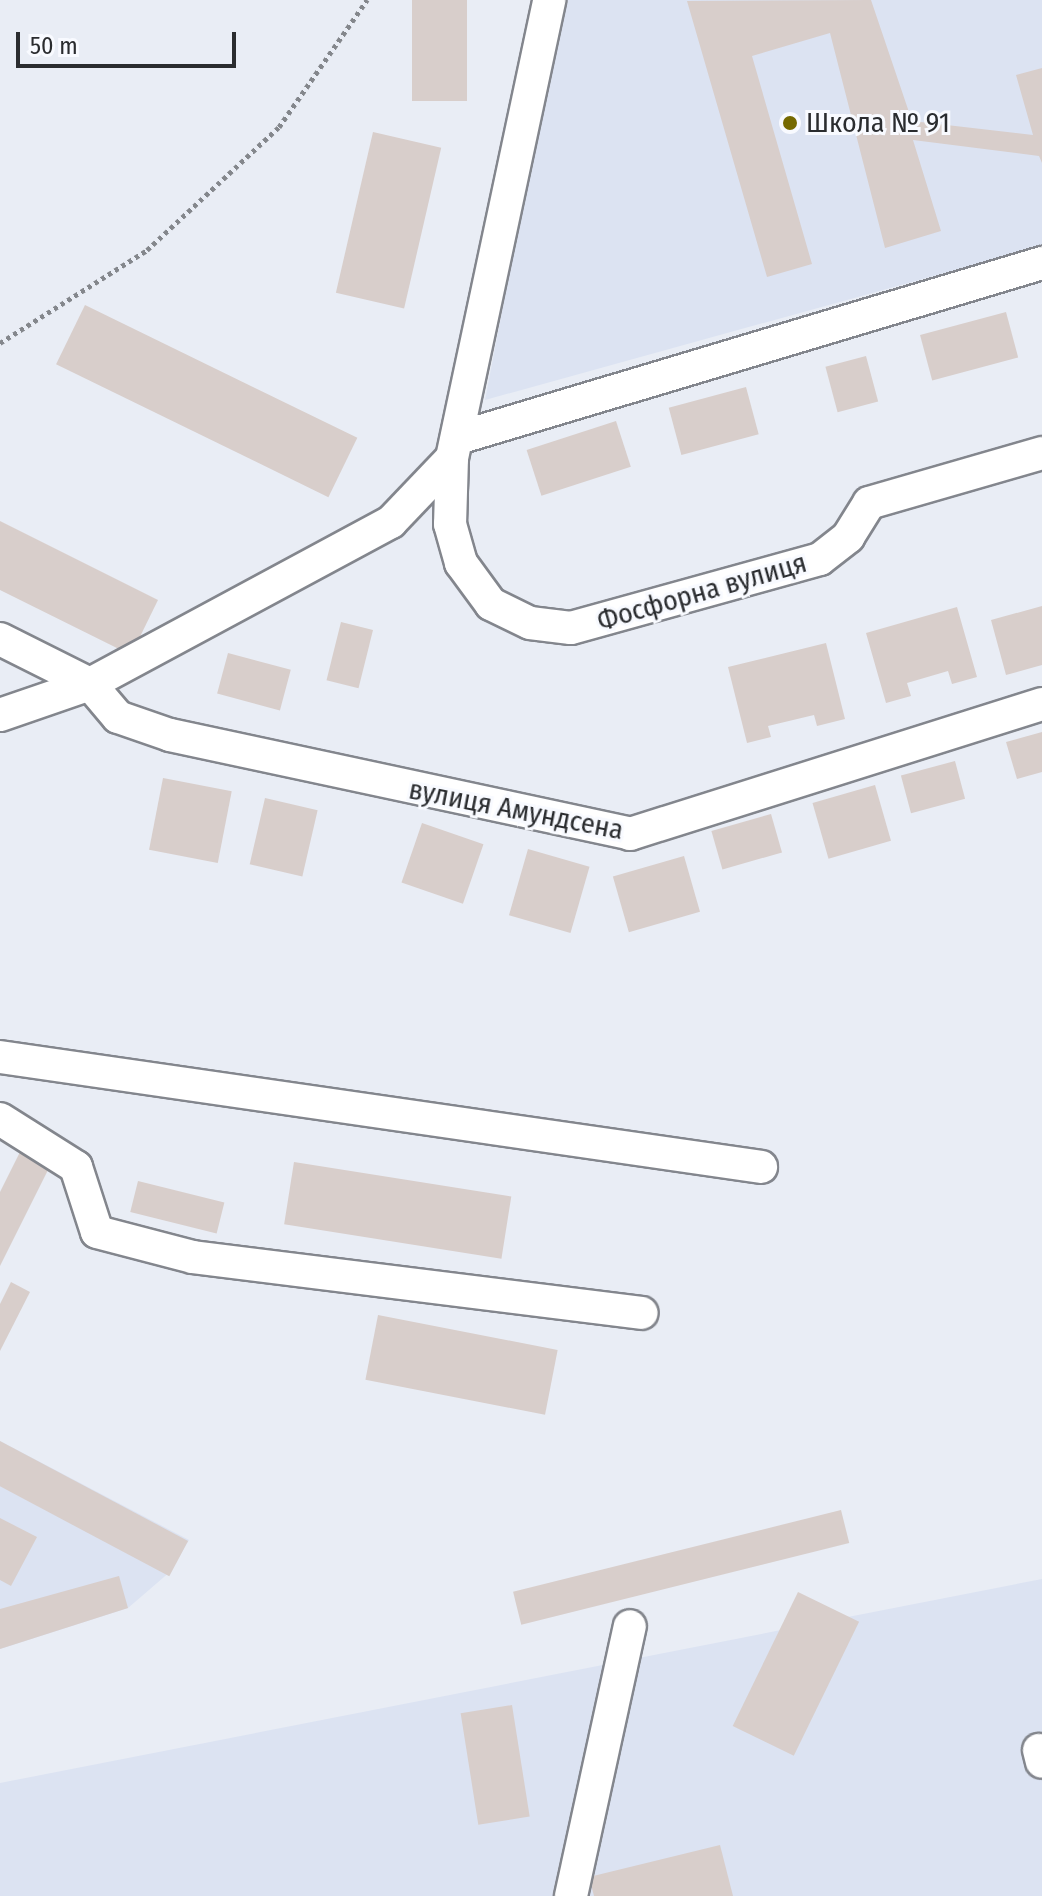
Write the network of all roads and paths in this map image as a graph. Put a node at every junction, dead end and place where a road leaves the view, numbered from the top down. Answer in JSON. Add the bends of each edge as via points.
{"nodes":[{"id":1,"x":367,"y":0,"type":"edge"},
{"id":2,"x":549,"y":0,"type":"edge"},
{"id":3,"x":1042,"y":263,"type":"edge"},
{"id":4,"x":0,"y":343,"type":"edge"},
{"id":5,"x":455,"y":448,"type":"junction"},
{"id":6,"x":1042,"y":453,"type":"edge"},
{"id":7,"x":0,"y":639,"type":"edge"},
{"id":8,"x":90,"y":684,"type":"junction"},
{"id":9,"x":1042,"y":704,"type":"edge"},
{"id":10,"x":0,"y":715,"type":"edge"},
{"id":11,"x":0,"y":1057,"type":"edge"},
{"id":12,"x":0,"y":1119,"type":"edge"},
{"id":13,"x":761,"y":1167,"type":"dead end"},
{"id":14,"x":642,"y":1313,"type":"dead end"},
{"id":15,"x":630,"y":1626,"type":"dead end"},
{"id":16,"x":571,"y":1896,"type":"edge"}],
"edges":[{"from":1,"to":4,"type":"path","via":[[279,127],[147,250]]},
{"from":2,"to":5,"type":"street","name":"Фосфорна вулиця"},
{"from":3,"to":5,"type":"street"},
{"from":5,"to":6,"type":"street","name":"Фосфорна вулиця","via":[[450,524],[461,563],[491,604],[530,623],[571,628],[820,559],[848,537],[869,503]]},
{"from":5,"to":8,"type":"street","via":[[391,522]]},
{"from":7,"to":8,"type":"street"},
{"from":8,"to":9,"type":"street","name":"вулиця Амундсена","via":[[118,717],[170,735],[630,834]]},
{"from":8,"to":10,"type":"street"},
{"from":11,"to":13,"type":"street"},
{"from":12,"to":14,"type":"street","via":[[76,1167],[97,1232],[193,1257]]},
{"from":15,"to":16,"type":"street"}]}
